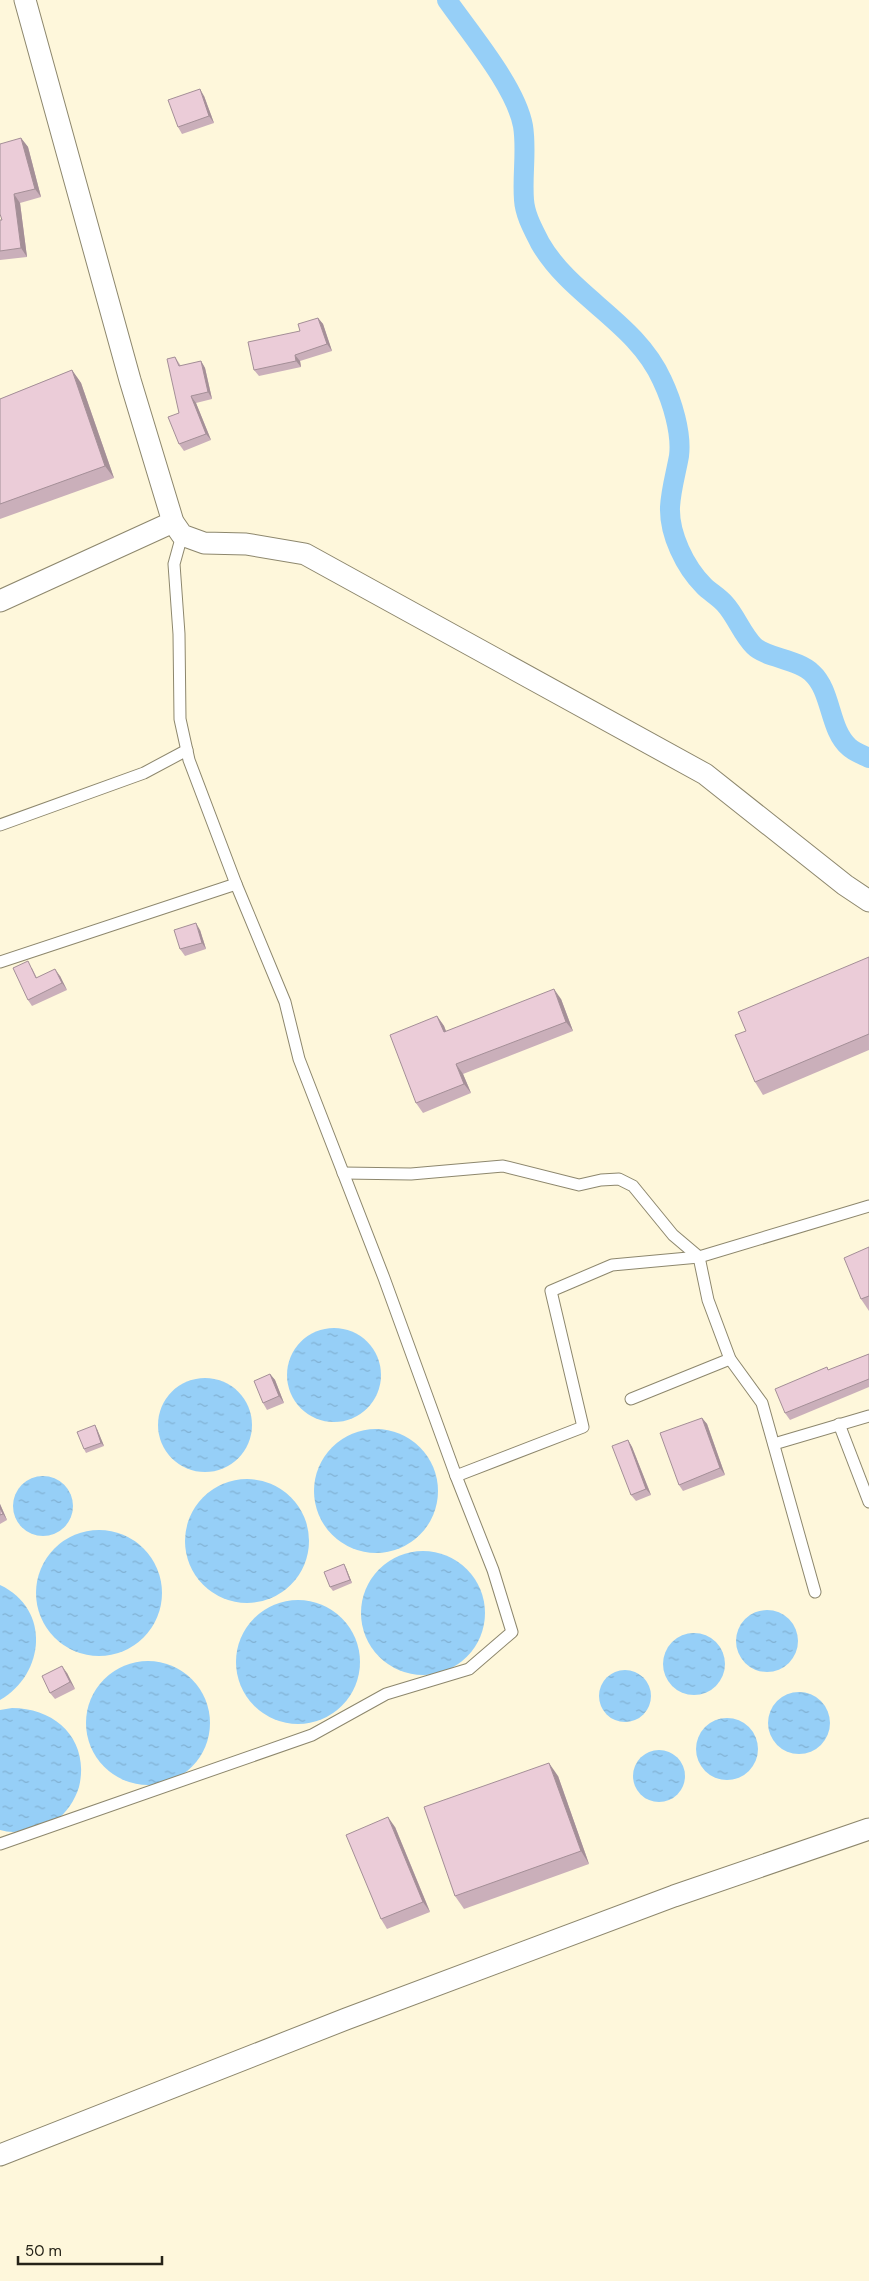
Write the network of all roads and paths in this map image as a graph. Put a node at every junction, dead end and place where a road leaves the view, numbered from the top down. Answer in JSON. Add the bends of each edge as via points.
{"nodes":[{"id":1,"x":25,"y":0,"type":"edge"},
{"id":2,"x":178,"y":529,"type":"junction"},
{"id":3,"x":0,"y":601,"type":"edge"},
{"id":4,"x":187,"y":750,"type":"junction"},
{"id":5,"x":0,"y":824,"type":"edge"},
{"id":6,"x":236,"y":884,"type":"junction"},
{"id":7,"x":869,"y":901,"type":"edge"},
{"id":8,"x":0,"y":962,"type":"edge"},
{"id":9,"x":343,"y":1173,"type":"junction"},
{"id":10,"x":869,"y":1206,"type":"edge"},
{"id":11,"x":699,"y":1257,"type":"junction"},
{"id":12,"x":730,"y":1359,"type":"junction"},
{"id":13,"x":631,"y":1399,"type":"dead end"},
{"id":14,"x":869,"y":1416,"type":"edge"},
{"id":15,"x":839,"y":1424,"type":"junction"},
{"id":16,"x":774,"y":1444,"type":"junction"},
{"id":17,"x":456,"y":1476,"type":"junction"},
{"id":18,"x":869,"y":1502,"type":"edge"},
{"id":19,"x":815,"y":1592,"type":"dead end"},
{"id":20,"x":869,"y":1829,"type":"edge"},
{"id":21,"x":0,"y":1844,"type":"edge"},
{"id":22,"x":0,"y":2155,"type":"edge"}],
"edges":[{"from":1,"to":2,"type":"street","via":[[130,380]]},
{"from":2,"to":3,"type":"street"},
{"from":2,"to":4,"type":"lane","via":[[174,564],[180,719]]},
{"from":2,"to":7,"type":"street","via":[[204,543],[246,544],[305,554],[705,774]]},
{"from":4,"to":5,"type":"lane","via":[[144,773]]},
{"from":4,"to":6,"type":"lane"},
{"from":6,"to":8,"type":"lane"},
{"from":6,"to":9,"type":"lane","via":[[285,1002],[299,1059]]},
{"from":9,"to":11,"type":"lane","via":[[411,1174],[503,1166],[579,1185],[619,1179],[633,1186],[673,1235]]},
{"from":9,"to":17,"type":"lane"},
{"from":10,"to":11,"type":"lane"},
{"from":11,"to":12,"type":"lane","via":[[708,1300]]},
{"from":11,"to":17,"type":"lane","via":[[612,1265],[551,1291],[583,1427]]},
{"from":12,"to":13,"type":"lane"},
{"from":12,"to":16,"type":"lane","via":[[762,1403]]},
{"from":14,"to":15,"type":"lane"},
{"from":15,"to":16,"type":"lane"},
{"from":15,"to":18,"type":"lane"},
{"from":16,"to":19,"type":"lane"},
{"from":17,"to":21,"type":"lane","via":[[493,1570],[512,1632],[469,1669],[386,1694],[312,1735]]},
{"from":20,"to":22,"type":"street","via":[[674,1896],[346,2019]]}]}
